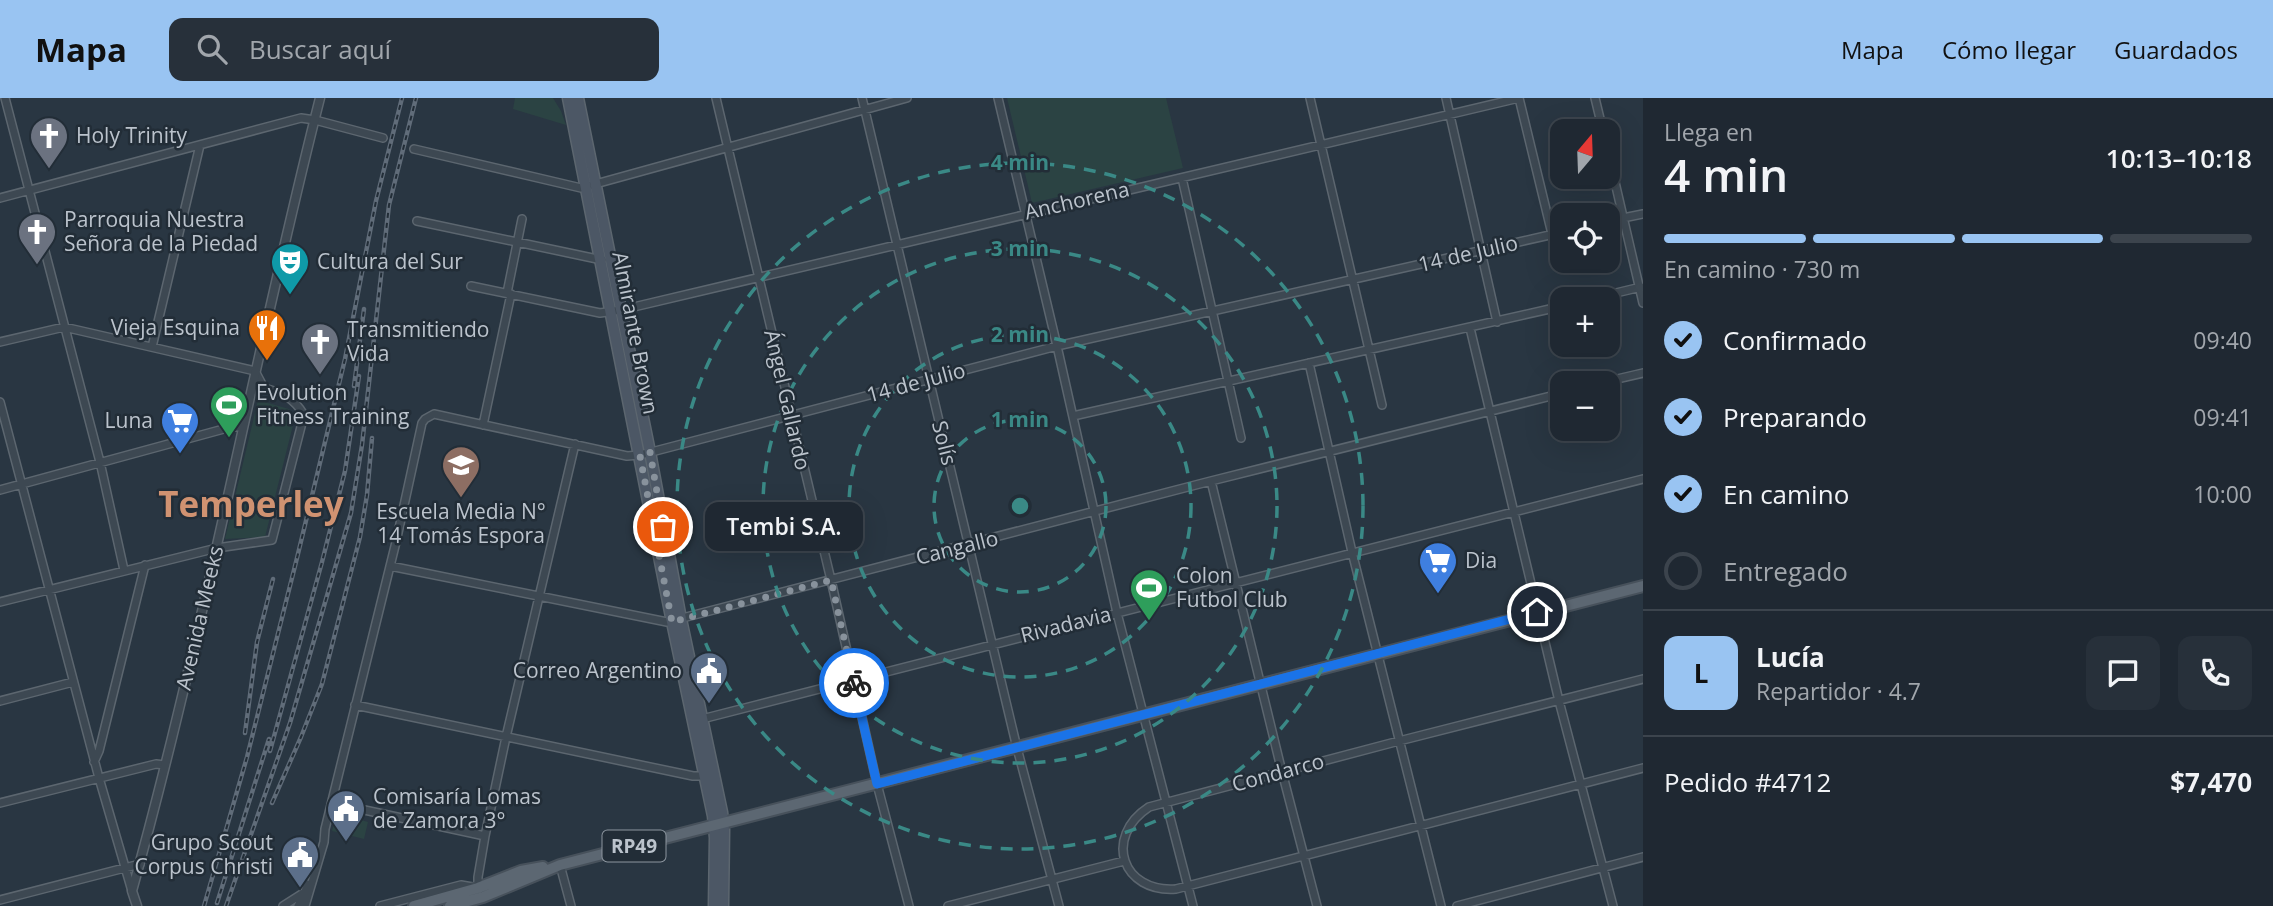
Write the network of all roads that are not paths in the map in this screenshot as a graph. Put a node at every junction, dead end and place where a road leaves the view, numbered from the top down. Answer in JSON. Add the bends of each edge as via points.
{"nodes":[{"id":1,"x":5,"y":98,"type":"edge"},
{"id":2,"x":320,"y":98,"type":"edge"},
{"id":3,"x":568,"y":98,"type":"edge"},
{"id":4,"x":578,"y":98,"type":"edge"},
{"id":5,"x":716,"y":98,"type":"edge"},
{"id":6,"x":862,"y":98,"type":"edge"},
{"id":7,"x":906,"y":98,"type":"edge"},
{"id":8,"x":998,"y":98,"type":"edge"},
{"id":9,"x":1310,"y":98,"type":"edge"},
{"id":10,"x":1446,"y":98,"type":"edge"},
{"id":11,"x":1519,"y":98,"type":"edge"},
{"id":12,"x":1595,"y":98,"type":"edge"},
{"id":13,"x":866,"y":110,"type":"junction"},
{"id":14,"x":1449,"y":114,"type":"junction"},
{"id":15,"x":1600,"y":119,"type":"edge"},
{"id":16,"x":315,"y":120,"type":"junction"},
{"id":17,"x":383,"y":138,"type":"dead end"},
{"id":18,"x":200,"y":145,"type":"junction"},
{"id":19,"x":1321,"y":146,"type":"junction"},
{"id":20,"x":727,"y":147,"type":"junction"},
{"id":21,"x":414,"y":149,"type":"dead end"},
{"id":22,"x":1182,"y":178,"type":"junction"},
{"id":23,"x":590,"y":186,"type":"junction"},
{"id":24,"x":1617,"y":189,"type":"edge"},
{"id":25,"x":30,"y":191,"type":"junction"},
{"id":26,"x":0,"y":198,"type":"edge"},
{"id":27,"x":1026,"y":213,"type":"junction"},
{"id":28,"x":1643,"y":214,"type":"edge"},
{"id":29,"x":1624,"y":218,"type":"junction"},
{"id":30,"x":522,"y":219,"type":"dead end"},
{"id":31,"x":1620,"y":219,"type":"edge"},
{"id":32,"x":416,"y":221,"type":"dead end"},
{"id":33,"x":1550,"y":226,"type":"edge"},
{"id":34,"x":1550,"y":234,"type":"edge"},
{"id":35,"x":517,"y":243,"type":"junction"},
{"id":36,"x":898,"y":245,"type":"junction"},
{"id":37,"x":1482,"y":251,"type":"junction"},
{"id":38,"x":601,"y":260,"type":"junction"},
{"id":39,"x":758,"y":278,"type":"junction"},
{"id":40,"x":1352,"y":280,"type":"junction"},
{"id":41,"x":471,"y":286,"type":"dead end"},
{"id":42,"x":1641,"y":287,"type":"edge"},
{"id":43,"x":1620,"y":292,"type":"edge"},
{"id":44,"x":509,"y":293,"type":"junction"},
{"id":45,"x":1643,"y":303,"type":"edge"},
{"id":46,"x":1550,"y":309,"type":"edge"},
{"id":47,"x":616,"y":311,"type":"junction"},
{"id":48,"x":1211,"y":311,"type":"junction"},
{"id":49,"x":1497,"y":321,"type":"junction"},
{"id":50,"x":64,"y":327,"type":"junction"},
{"id":51,"x":1470,"y":328,"type":"junction"},
{"id":52,"x":0,"y":342,"type":"edge"},
{"id":53,"x":1057,"y":346,"type":"junction"},
{"id":54,"x":152,"y":347,"type":"junction"},
{"id":55,"x":1369,"y":350,"type":"junction"},
{"id":56,"x":1309,"y":363,"type":"junction"},
{"id":57,"x":255,"y":371,"type":"junction"},
{"id":58,"x":1643,"y":373,"type":"edge"},
{"id":59,"x":1620,"y":378,"type":"edge"},
{"id":60,"x":929,"y":380,"type":"junction"},
{"id":61,"x":1228,"y":382,"type":"junction"},
{"id":62,"x":1550,"y":396,"type":"edge"},
{"id":63,"x":0,"y":402,"type":"edge"},
{"id":64,"x":1382,"y":405,"type":"dead end"},
{"id":65,"x":1490,"y":411,"type":"junction"},
{"id":66,"x":790,"y":416,"type":"junction"},
{"id":67,"x":1073,"y":416,"type":"junction"},
{"id":68,"x":484,"y":425,"type":"junction"},
{"id":69,"x":243,"y":427,"type":"junction"},
{"id":70,"x":1241,"y":438,"type":"dead end"},
{"id":71,"x":575,"y":444,"type":"junction"},
{"id":72,"x":1329,"y":451,"type":"junction"},
{"id":73,"x":645,"y":454,"type":"junction"},
{"id":74,"x":100,"y":462,"type":"junction"},
{"id":75,"x":1643,"y":479,"type":"edge"},
{"id":76,"x":1212,"y":481,"type":"junction"},
{"id":77,"x":22,"y":484,"type":"junction"},
{"id":78,"x":0,"y":490,"type":"edge"},
{"id":79,"x":1094,"y":512,"type":"junction"},
{"id":80,"x":1514,"y":512,"type":"junction"},
{"id":81,"x":970,"y":545,"type":"junction"},
{"id":82,"x":217,"y":548,"type":"junction"},
{"id":83,"x":1352,"y":552,"type":"junction"},
{"id":84,"x":145,"y":565,"type":"junction"},
{"id":85,"x":390,"y":566,"type":"junction"},
{"id":86,"x":124,"y":570,"type":"junction"},
{"id":87,"x":831,"y":580,"type":"junction"},
{"id":88,"x":1235,"y":582,"type":"junction"},
{"id":89,"x":1643,"y":586,"type":"edge"},
{"id":90,"x":50,"y":590,"type":"junction"},
{"id":91,"x":539,"y":597,"type":"junction"},
{"id":92,"x":0,"y":602,"type":"edge"},
{"id":93,"x":1537,"y":612,"type":"junction"},
{"id":94,"x":1117,"y":613,"type":"junction"},
{"id":95,"x":676,"y":620,"type":"junction"},
{"id":96,"x":992,"y":644,"type":"junction"},
{"id":97,"x":1377,"y":653,"type":"junction"},
{"id":98,"x":853,"y":679,"type":"junction"},
{"id":99,"x":1643,"y":679,"type":"edge"},
{"id":100,"x":73,"y":682,"type":"junction"},
{"id":101,"x":1260,"y":683,"type":"junction"},
{"id":102,"x":0,"y":701,"type":"edge"},
{"id":103,"x":1559,"y":701,"type":"junction"},
{"id":104,"x":355,"y":705,"type":"junction"},
{"id":105,"x":1142,"y":715,"type":"junction"},
{"id":106,"x":697,"y":720,"type":"junction"},
{"id":107,"x":506,"y":737,"type":"junction"},
{"id":108,"x":1399,"y":741,"type":"junction"},
{"id":109,"x":1017,"y":748,"type":"junction"},
{"id":110,"x":94,"y":762,"type":"junction"},
{"id":111,"x":165,"y":765,"type":"junction"},
{"id":112,"x":1643,"y":768,"type":"edge"},
{"id":113,"x":1282,"y":772,"type":"junction"},
{"id":114,"x":704,"y":776,"type":"junction"},
{"id":115,"x":99,"y":778,"type":"junction"},
{"id":116,"x":877,"y":784,"type":"junction"},
{"id":117,"x":1580,"y":784,"type":"junction"},
{"id":118,"x":1166,"y":802,"type":"junction"},
{"id":119,"x":0,"y":803,"type":"edge"},
{"id":120,"x":332,"y":803,"type":"junction"},
{"id":121,"x":719,"y":824,"type":"junction"},
{"id":122,"x":1421,"y":826,"type":"junction"},
{"id":123,"x":485,"y":836,"type":"junction"},
{"id":124,"x":1303,"y":855,"type":"junction"},
{"id":125,"x":1643,"y":857,"type":"edge"},
{"id":126,"x":1124,"y":861,"type":"junction"},
{"id":127,"x":140,"y":864,"type":"junction"},
{"id":128,"x":556,"y":866,"type":"junction"},
{"id":129,"x":1603,"y":867,"type":"junction"},
{"id":130,"x":125,"y":868,"type":"junction"},
{"id":131,"x":1052,"y":879,"type":"junction"},
{"id":132,"x":1188,"y":886,"type":"junction"},
{"id":133,"x":132,"y":891,"type":"junction"},
{"id":134,"x":307,"y":892,"type":"junction"},
{"id":135,"x":479,"y":897,"type":"edge"},
{"id":136,"x":0,"y":900,"type":"edge"},
{"id":137,"x":137,"y":906,"type":"edge"},
{"id":138,"x":283,"y":906,"type":"edge"},
{"id":139,"x":298,"y":906,"type":"edge"},
{"id":140,"x":305,"y":906,"type":"edge"},
{"id":141,"x":380,"y":906,"type":"edge"},
{"id":142,"x":414,"y":906,"type":"edge"},
{"id":143,"x":450,"y":906,"type":"edge"},
{"id":144,"x":571,"y":906,"type":"edge"},
{"id":145,"x":714,"y":906,"type":"edge"},
{"id":146,"x":723,"y":906,"type":"edge"},
{"id":147,"x":909,"y":906,"type":"edge"},
{"id":148,"x":948,"y":906,"type":"edge"},
{"id":149,"x":1059,"y":906,"type":"edge"},
{"id":150,"x":1193,"y":906,"type":"edge"},
{"id":151,"x":1317,"y":906,"type":"edge"},
{"id":152,"x":1441,"y":906,"type":"edge"},
{"id":153,"x":1457,"y":906,"type":"edge"},
{"id":154,"x":1613,"y":906,"type":"edge"}],
"edges":[{"from":1,"to":25,"type":"street"},
{"from":2,"to":16,"type":"street","name":"Avenida Meeks"},
{"from":3,"to":23,"type":"main road","name":"Almirante Brown"},
{"from":4,"to":23,"type":"main road","name":"Almirante Brown"},
{"from":5,"to":20,"type":"street","name":"Ángel Gallardo"},
{"from":6,"to":13,"type":"street","name":"Solís"},
{"from":7,"to":13,"type":"street"},
{"from":8,"to":27,"type":"street"},
{"from":9,"to":19,"type":"street"},
{"from":10,"to":14,"type":"street"},
{"from":11,"to":14,"type":"street","name":"Anchorena"},
{"from":11,"to":33,"type":"street"},
{"from":12,"to":15,"type":"street"},
{"from":13,"to":20,"type":"street"},
{"from":13,"to":36,"type":"street","name":"Solís"},
{"from":14,"to":19,"type":"street","name":"Anchorena"},
{"from":14,"to":37,"type":"street"},
{"from":16,"to":17,"type":"street"},
{"from":16,"to":18,"type":"street","via":[[301,118]]},
{"from":16,"to":57,"type":"street","name":"Avenida Meeks"},
{"from":18,"to":25,"type":"street"},
{"from":18,"to":54,"type":"street"},
{"from":19,"to":22,"type":"street","name":"Anchorena"},
{"from":19,"to":40,"type":"street"},
{"from":20,"to":23,"type":"street"},
{"from":20,"to":39,"type":"street","name":"Ángel Gallardo"},
{"from":21,"to":23,"type":"street","via":[[575,188]]},
{"from":22,"to":27,"type":"street","name":"Anchorena"},
{"from":22,"to":48,"type":"street"},
{"from":23,"to":38,"type":"main road","name":"Almirante Brown"},
{"from":23,"to":47,"type":"main road","name":"Almirante Brown"},
{"from":24,"to":29,"type":"street"},
{"from":25,"to":26,"type":"street"},
{"from":25,"to":50,"type":"street"},
{"from":27,"to":36,"type":"street","name":"Anchorena"},
{"from":27,"to":53,"type":"street"},
{"from":28,"to":29,"type":"street"},
{"from":29,"to":31,"type":"street"},
{"from":29,"to":42,"type":"street"},
{"from":30,"to":35,"type":"street"},
{"from":32,"to":35,"type":"street"},
{"from":34,"to":37,"type":"street","name":"14 de Julio"},
{"from":35,"to":38,"type":"street"},
{"from":35,"to":44,"type":"street"},
{"from":36,"to":39,"type":"street","name":"Anchorena"},
{"from":36,"to":60,"type":"street","name":"Solís"},
{"from":37,"to":40,"type":"street","name":"14 de Julio"},
{"from":37,"to":49,"type":"street"},
{"from":38,"to":47,"type":"main road","name":"Almirante Brown"},
{"from":39,"to":47,"type":"street","name":"Anchorena"},
{"from":39,"to":66,"type":"street","name":"Ángel Gallardo"},
{"from":40,"to":48,"type":"street","name":"14 de Julio"},
{"from":40,"to":55,"type":"street"},
{"from":41,"to":44,"type":"street","name":"Anchorena"},
{"from":42,"to":43,"type":"street"},
{"from":42,"to":45,"type":"street"},
{"from":44,"to":47,"type":"street","name":"Anchorena","via":[[600,313]]},
{"from":44,"to":68,"type":"street"},
{"from":46,"to":49,"type":"street"},
{"from":47,"to":73,"type":"main road","name":"Almirante Brown"},
{"from":48,"to":53,"type":"street","name":"14 de Julio"},
{"from":48,"to":61,"type":"street"},
{"from":49,"to":51,"type":"street"},
{"from":50,"to":52,"type":"street"},
{"from":50,"to":54,"type":"street"},
{"from":50,"to":74,"type":"street"},
{"from":51,"to":55,"type":"street"},
{"from":51,"to":65,"type":"street"},
{"from":53,"to":60,"type":"street","name":"14 de Julio"},
{"from":53,"to":67,"type":"street"},
{"from":54,"to":57,"type":"street"},
{"from":55,"to":56,"type":"street"},
{"from":55,"to":64,"type":"street"},
{"from":56,"to":61,"type":"street"},
{"from":56,"to":72,"type":"street"},
{"from":57,"to":69,"type":"street","name":"Avenida Meeks"},
{"from":57,"to":82,"type":"street","via":[[264,388],[296,402],[304,415],[272,540]]},
{"from":58,"to":59,"type":"street"},
{"from":60,"to":66,"type":"street","name":"14 de Julio"},
{"from":60,"to":81,"type":"street","name":"Solís"},
{"from":61,"to":67,"type":"street"},
{"from":61,"to":70,"type":"street"},
{"from":62,"to":65,"type":"street","name":"Cangallo"},
{"from":63,"to":77,"type":"street"},
{"from":65,"to":72,"type":"street","name":"Cangallo"},
{"from":65,"to":80,"type":"street"},
{"from":66,"to":73,"type":"street","name":"14 de Julio"},
{"from":66,"to":87,"type":"street","name":"Ángel Gallardo"},
{"from":67,"to":79,"type":"street"},
{"from":68,"to":71,"type":"street","name":"14 de Julio"},
{"from":68,"to":85,"type":"street","name":"14 de Julio","via":[[434,414],[422,424]]},
{"from":69,"to":74,"type":"street"},
{"from":69,"to":82,"type":"street","name":"Avenida Meeks"},
{"from":71,"to":73,"type":"street","name":"14 de Julio","via":[[627,456]]},
{"from":71,"to":91,"type":"street"},
{"from":72,"to":76,"type":"street","name":"Cangallo"},
{"from":72,"to":83,"type":"street"},
{"from":73,"to":95,"type":"main road","name":"Almirante Brown"},
{"from":74,"to":77,"type":"street"},
{"from":74,"to":86,"type":"street"},
{"from":75,"to":80,"type":"street","name":"Rivadavia"},
{"from":76,"to":79,"type":"street","name":"Cangallo"},
{"from":76,"to":88,"type":"street"},
{"from":77,"to":78,"type":"street"},
{"from":77,"to":90,"type":"street"},
{"from":79,"to":81,"type":"street","name":"Cangallo"},
{"from":79,"to":94,"type":"street"},
{"from":80,"to":83,"type":"street","name":"Rivadavia"},
{"from":80,"to":93,"type":"street"},
{"from":81,"to":87,"type":"street","name":"Cangallo"},
{"from":81,"to":96,"type":"street","name":"Solís"},
{"from":82,"to":84,"type":"street"},
{"from":82,"to":111,"type":"street","name":"Avenida Meeks"},
{"from":83,"to":88,"type":"street","name":"Rivadavia"},
{"from":83,"to":97,"type":"street"},
{"from":84,"to":86,"type":"street"},
{"from":84,"to":110,"type":"street"},
{"from":85,"to":91,"type":"street","name":"Cangallo"},
{"from":85,"to":104,"type":"street"},
{"from":86,"to":90,"type":"street"},
{"from":87,"to":95,"type":"street","name":"Cangallo"},
{"from":87,"to":98,"type":"street","name":"Ángel Gallardo"},
{"from":88,"to":94,"type":"street","name":"Rivadavia"},
{"from":88,"to":101,"type":"street"},
{"from":89,"to":93,"type":"main road","number":"RP49"},
{"from":90,"to":92,"type":"street"},
{"from":90,"to":100,"type":"street"},
{"from":91,"to":95,"type":"street","name":"Cangallo","via":[[660,622]]},
{"from":91,"to":107,"type":"street"},
{"from":93,"to":97,"type":"main road","number":"RP49"},
{"from":93,"to":103,"type":"street"},
{"from":94,"to":96,"type":"street","name":"Rivadavia"},
{"from":94,"to":105,"type":"street"},
{"from":95,"to":106,"type":"main road","name":"Almirante Brown"},
{"from":96,"to":98,"type":"street","name":"Rivadavia"},
{"from":96,"to":109,"type":"street","name":"Solís"},
{"from":97,"to":101,"type":"main road","number":"RP49"},
{"from":97,"to":108,"type":"street"},
{"from":98,"to":106,"type":"street","name":"Rivadavia"},
{"from":98,"to":116,"type":"street","name":"Ángel Gallardo"},
{"from":99,"to":103,"type":"street","name":"Condarco"},
{"from":100,"to":102,"type":"street"},
{"from":100,"to":110,"type":"street"},
{"from":101,"to":105,"type":"main road","number":"RP49"},
{"from":101,"to":113,"type":"street"},
{"from":103,"to":108,"type":"street","name":"Condarco"},
{"from":103,"to":117,"type":"street"},
{"from":104,"to":107,"type":"street"},
{"from":104,"to":120,"type":"street"},
{"from":105,"to":109,"type":"main road","number":"RP49"},
{"from":105,"to":118,"type":"street"},
{"from":106,"to":114,"type":"main road","name":"Almirante Brown"},
{"from":106,"to":121,"type":"main road","name":"Almirante Brown"},
{"from":107,"to":114,"type":"street"},
{"from":107,"to":123,"type":"street"},
{"from":108,"to":113,"type":"street","name":"Condarco"},
{"from":108,"to":122,"type":"street"},
{"from":109,"to":116,"type":"main road","number":"RP49"},
{"from":109,"to":131,"type":"street","name":"Solís"},
{"from":110,"to":115,"type":"street"},
{"from":111,"to":115,"type":"street"},
{"from":111,"to":127,"type":"street","name":"Avenida Meeks"},
{"from":112,"to":117,"type":"street"},
{"from":113,"to":118,"type":"street","name":"Condarco"},
{"from":113,"to":124,"type":"street"},
{"from":114,"to":121,"type":"main road","name":"Almirante Brown"},
{"from":115,"to":119,"type":"street"},
{"from":115,"to":130,"type":"street"},
{"from":116,"to":121,"type":"main road","number":"RP49"},
{"from":116,"to":147,"type":"street","name":"Ángel Gallardo"},
{"from":117,"to":122,"type":"street"},
{"from":117,"to":129,"type":"street"},
{"from":118,"to":126,"type":"street","name":"Condarco","via":[[1149,807],[1131,824]]},
{"from":118,"to":132,"type":"street"},
{"from":120,"to":123,"type":"street"},
{"from":120,"to":134,"type":"street"},
{"from":121,"to":128,"type":"main road","number":"RP49"},
{"from":121,"to":145,"type":"main road","name":"Almirante Brown"},
{"from":121,"to":146,"type":"main road","name":"Almirante Brown"},
{"from":122,"to":124,"type":"street"},
{"from":122,"to":152,"type":"street"},
{"from":123,"to":135,"type":"street"},
{"from":124,"to":132,"type":"street"},
{"from":124,"to":151,"type":"street"},
{"from":125,"to":129,"type":"street"},
{"from":126,"to":131,"type":"street"},
{"from":126,"to":132,"type":"street","via":[[1146,884],[1166,890]]},
{"from":127,"to":130,"type":"street"},
{"from":127,"to":133,"type":"street","name":"Avenida Meeks"},
{"from":128,"to":135,"type":"main road","number":"RP49","via":[[521,871]]},
{"from":128,"to":144,"type":"street"},
{"from":129,"to":153,"type":"street"},
{"from":129,"to":154,"type":"street"},
{"from":130,"to":133,"type":"street"},
{"from":130,"to":136,"type":"street"},
{"from":131,"to":148,"type":"street"},
{"from":131,"to":149,"type":"street","name":"Solís"},
{"from":132,"to":150,"type":"street"},
{"from":133,"to":137,"type":"street"},
{"from":134,"to":138,"type":"street"},
{"from":134,"to":139,"type":"street"},
{"from":134,"to":140,"type":"street"},
{"from":135,"to":141,"type":"street","via":[[461,885]]},
{"from":135,"to":142,"type":"main road","number":"RP49"},
{"from":135,"to":143,"type":"main road","number":"RP49"}]}
